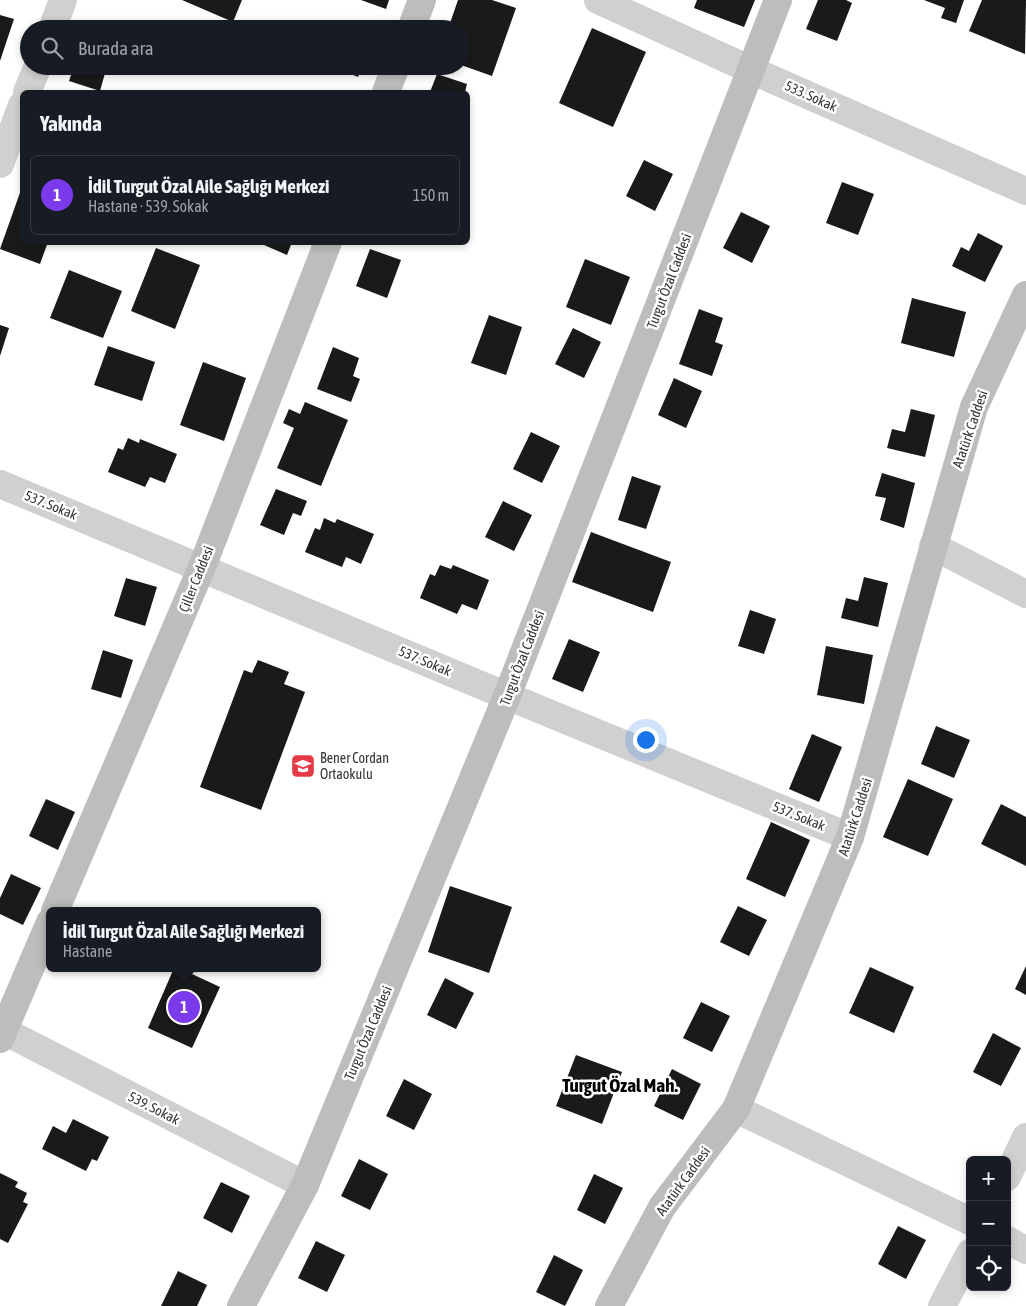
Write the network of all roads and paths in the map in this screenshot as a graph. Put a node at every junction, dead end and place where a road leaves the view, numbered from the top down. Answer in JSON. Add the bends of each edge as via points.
{"nodes":[{"id":1,"x":63,"y":0,"type":"edge"},
{"id":2,"x":422,"y":0,"type":"edge"},
{"id":3,"x":598,"y":0,"type":"edge"},
{"id":4,"x":778,"y":0,"type":"edge"},
{"id":5,"x":55,"y":20,"type":"edge"},
{"id":6,"x":414,"y":20,"type":"edge"},
{"id":7,"x":751,"y":70,"type":"junction"},
{"id":8,"x":35,"y":75,"type":"edge"},
{"id":9,"x":393,"y":75,"type":"edge"},
{"id":10,"x":29,"y":90,"type":"edge"},
{"id":11,"x":387,"y":90,"type":"edge"},
{"id":12,"x":20,"y":111,"type":"edge"},
{"id":13,"x":0,"y":164,"type":"edge"},
{"id":14,"x":1026,"y":191,"type":"edge"},
{"id":15,"x":327,"y":245,"type":"edge"},
{"id":16,"x":1026,"y":295,"type":"edge"},
{"id":17,"x":0,"y":484,"type":"edge"},
{"id":18,"x":933,"y":546,"type":"junction"},
{"id":19,"x":202,"y":567,"type":"junction"},
{"id":20,"x":1026,"y":594,"type":"edge"},
{"id":21,"x":508,"y":696,"type":"junction"},
{"id":22,"x":850,"y":837,"type":"junction"},
{"id":23,"x":57,"y":907,"type":"edge"},
{"id":24,"x":46,"y":931,"type":"edge"},
{"id":25,"x":2,"y":1035,"type":"edge"},
{"id":26,"x":736,"y":1108,"type":"junction"},
{"id":27,"x":1026,"y":1137,"type":"edge"},
{"id":28,"x":1011,"y":1169,"type":"edge"},
{"id":29,"x":305,"y":1185,"type":"junction"},
{"id":30,"x":966,"y":1219,"type":"edge"},
{"id":31,"x":1011,"y":1242,"type":"edge"},
{"id":32,"x":1026,"y":1250,"type":"edge"},
{"id":33,"x":966,"y":1261,"type":"edge"},
{"id":34,"x":241,"y":1306,"type":"edge"},
{"id":35,"x":609,"y":1306,"type":"edge"},
{"id":36,"x":942,"y":1306,"type":"edge"}],
"edges":[{"from":1,"to":5,"type":"street"},
{"from":2,"to":6,"type":"street"},
{"from":3,"to":7,"type":"street","name":"533. Sokak"},
{"from":4,"to":7,"type":"street","name":"Turgut Özal Caddesi"},
{"from":7,"to":14,"type":"street","name":"533. Sokak"},
{"from":7,"to":21,"type":"street","name":"Turgut Özal Caddesi"},
{"from":8,"to":10,"type":"street"},
{"from":9,"to":11,"type":"street"},
{"from":12,"to":13,"type":"street"},
{"from":15,"to":19,"type":"street","name":"Çiller Caddesi"},
{"from":16,"to":18,"type":"street","name":"Atatürk Caddesi","via":[[974,407]]},
{"from":17,"to":19,"type":"street","name":"537. Sokak"},
{"from":18,"to":20,"type":"street"},
{"from":18,"to":22,"type":"street","name":"Atatürk Caddesi"},
{"from":19,"to":21,"type":"street","name":"537. Sokak"},
{"from":19,"to":23,"type":"street","name":"Çiller Caddesi"},
{"from":21,"to":22,"type":"street","name":"537. Sokak"},
{"from":21,"to":29,"type":"street","name":"Turgut Özal Caddesi"},
{"from":22,"to":26,"type":"street","name":"Atatürk Caddesi"},
{"from":24,"to":25,"type":"street"},
{"from":25,"to":29,"type":"street","name":"539. Sokak"},
{"from":26,"to":30,"type":"street"},
{"from":26,"to":35,"type":"street","name":"Atatürk Caddesi","via":[[662,1207]]},
{"from":27,"to":28,"type":"street"},
{"from":29,"to":34,"type":"street","name":"Turgut Özal Caddesi"},
{"from":31,"to":32,"type":"street"},
{"from":33,"to":36,"type":"street"}]}
